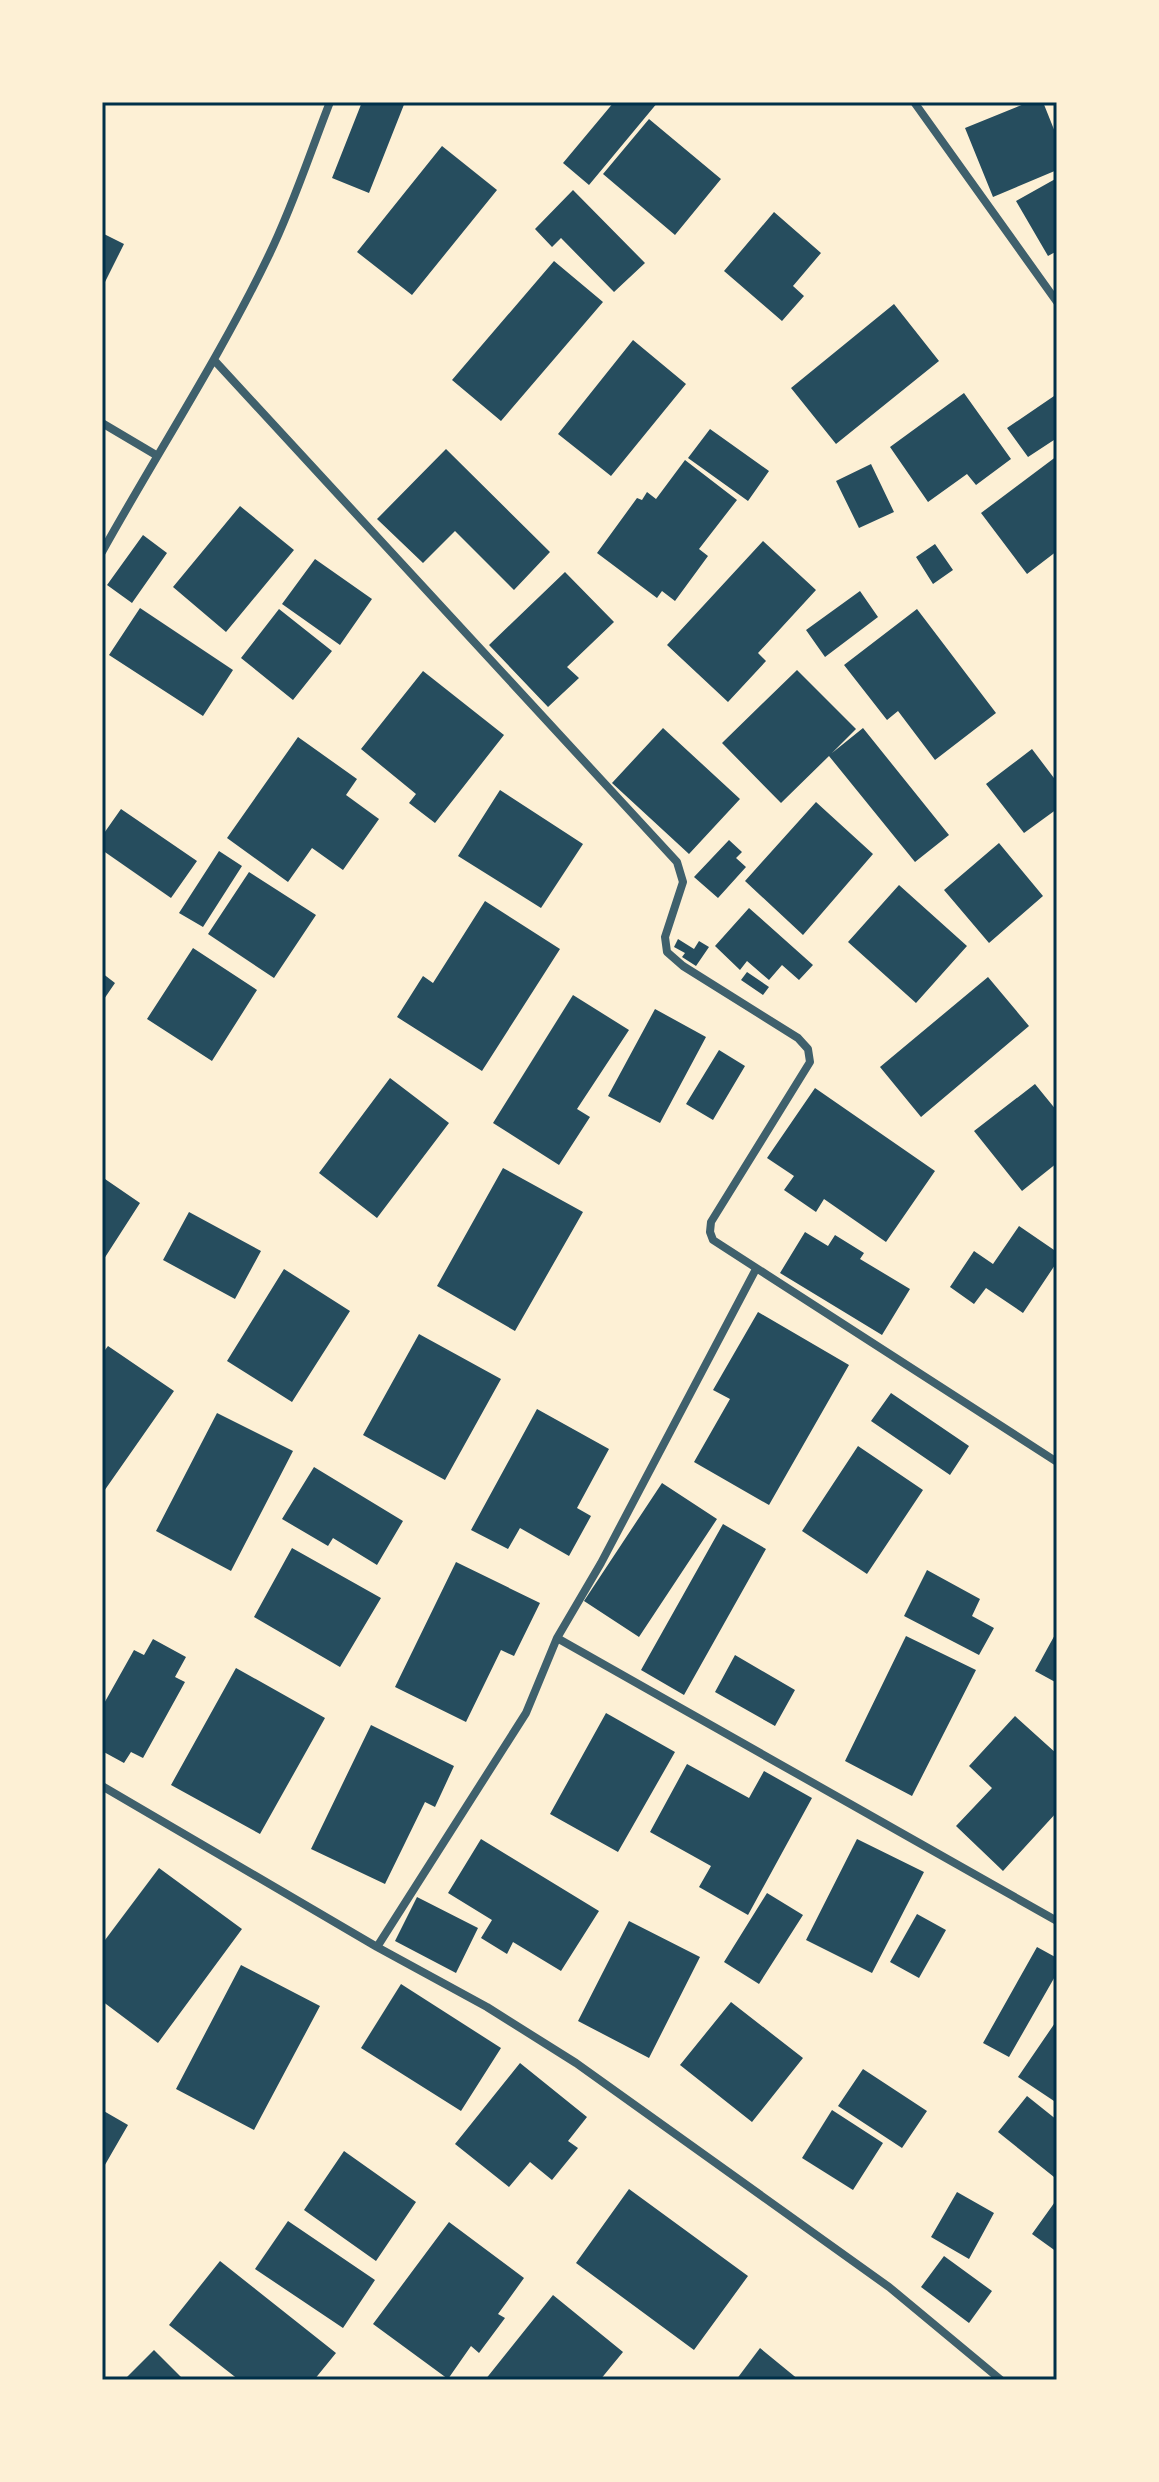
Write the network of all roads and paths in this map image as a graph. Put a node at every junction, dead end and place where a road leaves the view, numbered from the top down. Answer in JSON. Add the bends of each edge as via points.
{"nodes":[{"id":1,"x":330,"y":102,"type":"edge"},
{"id":2,"x":914,"y":102,"type":"edge"},
{"id":3,"x":1057,"y":302,"type":"edge"},
{"id":4,"x":214,"y":360,"type":"junction"},
{"id":5,"x":102,"y":423,"type":"edge"},
{"id":6,"x":156,"y":455,"type":"junction"},
{"id":7,"x":102,"y":552,"type":"edge"},
{"id":8,"x":756,"y":1269,"type":"junction"},
{"id":9,"x":1057,"y":1462,"type":"edge"},
{"id":10,"x":557,"y":1638,"type":"junction"},
{"id":11,"x":102,"y":1786,"type":"edge"},
{"id":12,"x":1057,"y":1921,"type":"edge"},
{"id":13,"x":377,"y":1947,"type":"junction"},
{"id":14,"x":1001,"y":2380,"type":"edge"}],
"edges":[{"from":1,"to":4,"type":"street","via":[[270,253]]},
{"from":2,"to":3,"type":"street"},
{"from":4,"to":6,"type":"street"},
{"from":4,"to":8,"type":"street","via":[[677,862],[683,882],[665,937],[667,952],[808,1049],[810,1062],[711,1222],[713,1240]]},
{"from":5,"to":6,"type":"street"},
{"from":6,"to":7,"type":"street"},
{"from":8,"to":9,"type":"street"},
{"from":8,"to":10,"type":"street"},
{"from":10,"to":12,"type":"street"},
{"from":10,"to":13,"type":"street","via":[[526,1713]]},
{"from":11,"to":13,"type":"street"},
{"from":13,"to":14,"type":"street","via":[[576,2063],[889,2287]]}]}
